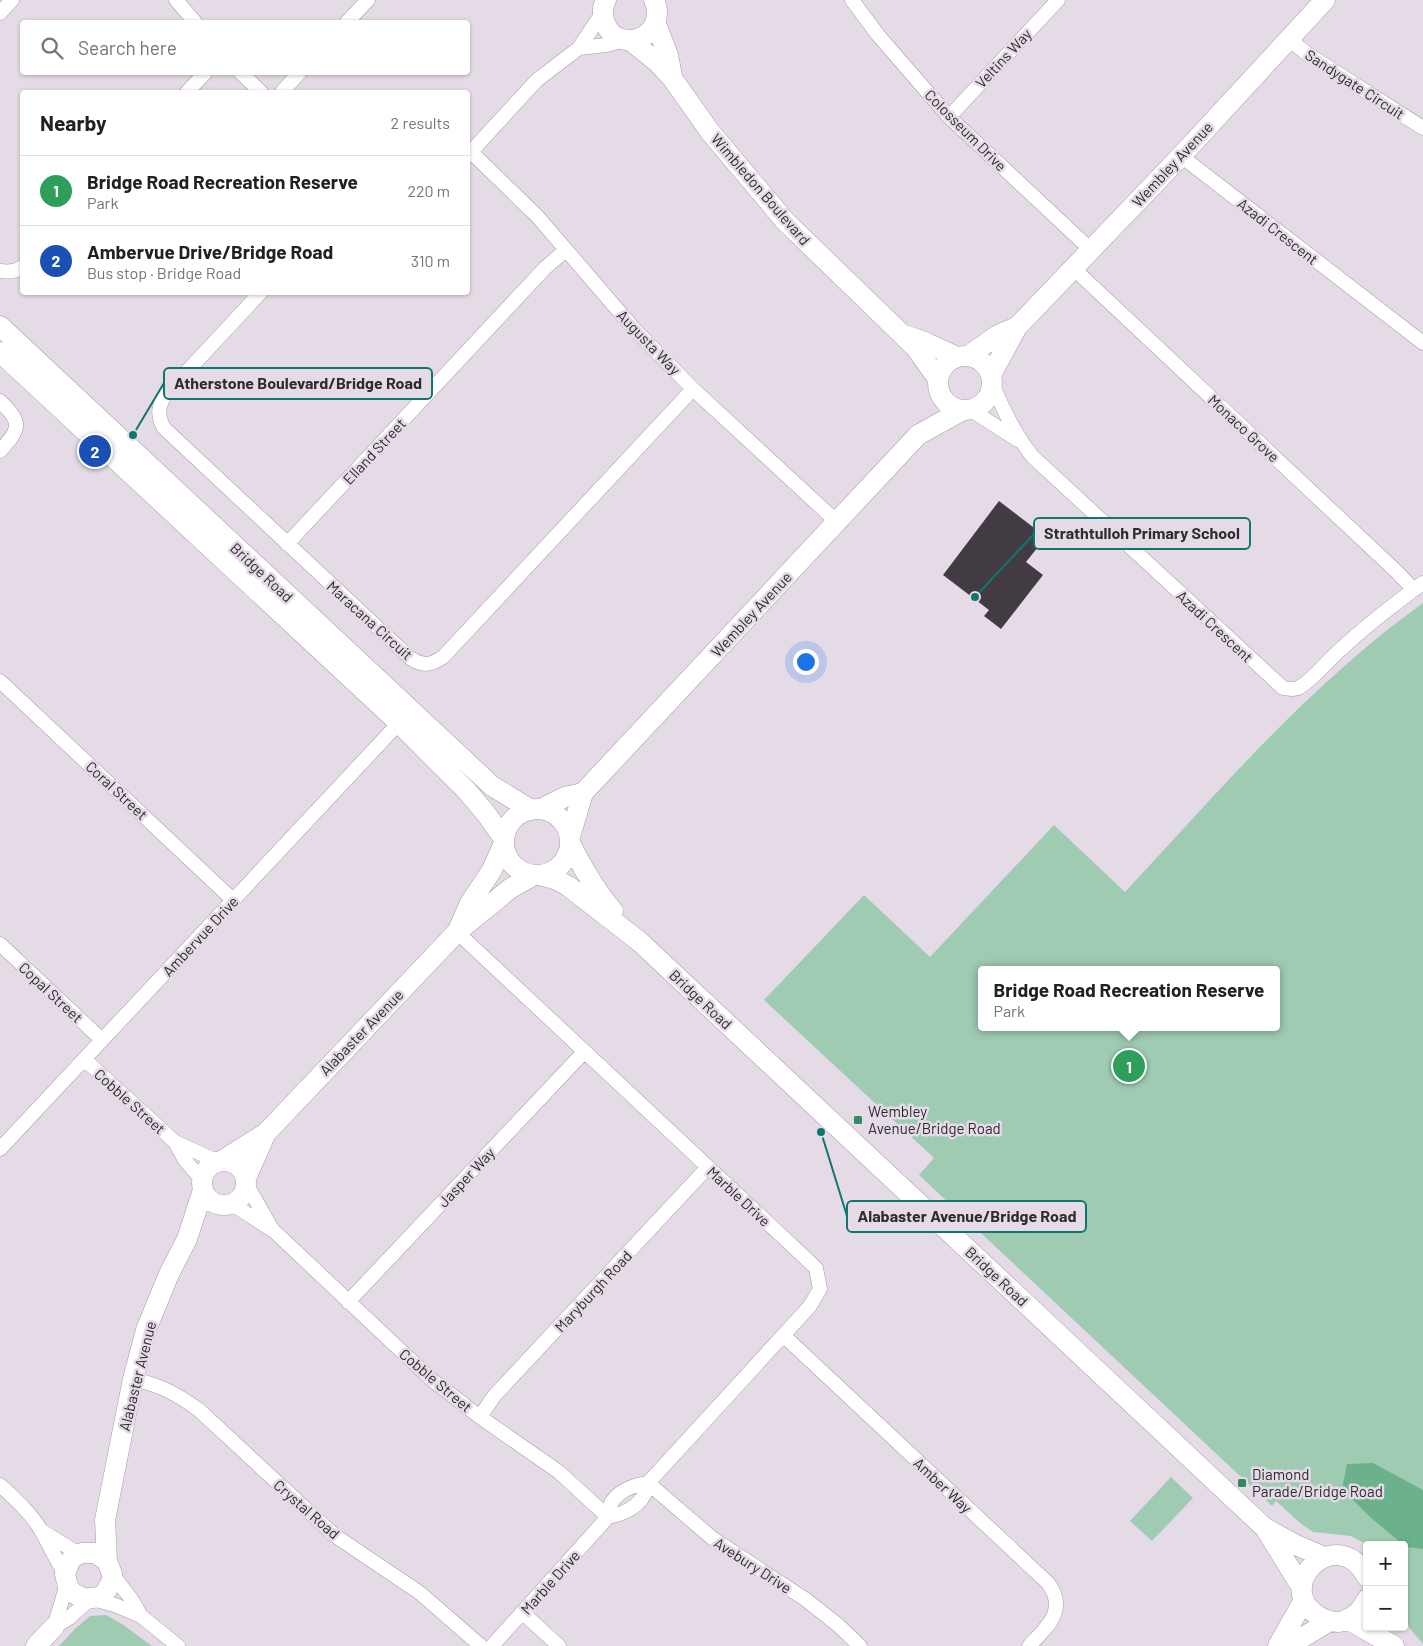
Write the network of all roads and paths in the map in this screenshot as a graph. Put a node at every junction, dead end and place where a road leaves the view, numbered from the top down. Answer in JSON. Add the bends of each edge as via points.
{"nodes":[{"id":1,"x":12,"y":0,"type":"edge"},
{"id":2,"x":176,"y":0,"type":"edge"},
{"id":3,"x":368,"y":0,"type":"edge"},
{"id":4,"x":852,"y":0,"type":"edge"},
{"id":5,"x":1058,"y":0,"type":"edge"},
{"id":6,"x":1325,"y":0,"type":"edge"},
{"id":7,"x":604,"y":4,"type":"edge"},
{"id":8,"x":658,"y":9,"type":"edge"},
{"id":9,"x":0,"y":13,"type":"edge"},
{"id":10,"x":193,"y":20,"type":"edge"},
{"id":11,"x":349,"y":20,"type":"edge"},
{"id":12,"x":1289,"y":39,"type":"junction"},
{"id":13,"x":627,"y":40,"type":"junction"},
{"id":14,"x":579,"y":48,"type":"junction"},
{"id":15,"x":203,"y":75,"type":"edge"},
{"id":16,"x":243,"y":75,"type":"edge"},
{"id":17,"x":297,"y":75,"type":"edge"},
{"id":18,"x":672,"y":78,"type":"junction"},
{"id":19,"x":189,"y":90,"type":"edge"},
{"id":20,"x":259,"y":90,"type":"edge"},
{"id":21,"x":284,"y":90,"type":"edge"},
{"id":22,"x":949,"y":117,"type":"junction"},
{"id":23,"x":1423,"y":128,"type":"edge"},
{"id":24,"x":470,"y":152,"type":"edge"},
{"id":25,"x":470,"y":154,"type":"edge"},
{"id":26,"x":1181,"y":156,"type":"junction"},
{"id":27,"x":566,"y":250,"type":"junction"},
{"id":28,"x":1091,"y":250,"type":"junction"},
{"id":29,"x":20,"y":268,"type":"edge"},
{"id":30,"x":1073,"y":268,"type":"junction"},
{"id":31,"x":0,"y":271,"type":"edge"},
{"id":32,"x":258,"y":295,"type":"edge"},
{"id":33,"x":0,"y":326,"type":"edge"},
{"id":34,"x":1017,"y":327,"type":"junction"},
{"id":35,"x":900,"y":334,"type":"junction"},
{"id":36,"x":1423,"y":343,"type":"edge"},
{"id":37,"x":0,"y":352,"type":"edge"},
{"id":38,"x":962,"y":356,"type":"junction"},
{"id":39,"x":992,"y":379,"type":"junction"},
{"id":40,"x":939,"y":387,"type":"junction"},
{"id":41,"x":694,"y":389,"type":"junction"},
{"id":42,"x":0,"y":402,"type":"edge"},
{"id":43,"x":967,"y":410,"type":"junction"},
{"id":44,"x":918,"y":435,"type":"junction"},
{"id":45,"x":1018,"y":440,"type":"junction"},
{"id":46,"x":0,"y":451,"type":"edge"},
{"id":47,"x":836,"y":522,"type":"junction"},
{"id":48,"x":287,"y":544,"type":"junction"},
{"id":49,"x":1419,"y":587,"type":"edge"},
{"id":50,"x":0,"y":681,"type":"edge"},
{"id":51,"x":399,"y":723,"type":"junction"},
{"id":52,"x":583,"y":793,"type":"junction"},
{"id":53,"x":536,"y":810,"type":"junction"},
{"id":54,"x":570,"y":840,"type":"junction"},
{"id":55,"x":504,"y":841,"type":"junction"},
{"id":56,"x":537,"y":875,"type":"junction"},
{"id":57,"x":233,"y":900,"type":"junction"},
{"id":58,"x":457,"y":932,"type":"junction"},
{"id":59,"x":640,"y":942,"type":"junction"},
{"id":60,"x":0,"y":944,"type":"edge"},
{"id":61,"x":102,"y":1040,"type":"junction"},
{"id":62,"x":584,"y":1052,"type":"junction"},
{"id":63,"x":84,"y":1059,"type":"junction"},
{"id":64,"x":266,"y":1133,"type":"junction"},
{"id":65,"x":175,"y":1142,"type":"junction"},
{"id":66,"x":0,"y":1149,"type":"edge"},
{"id":67,"x":220,"y":1161,"type":"junction"},
{"id":68,"x":708,"y":1167,"type":"junction"},
{"id":69,"x":247,"y":1181,"type":"junction"},
{"id":70,"x":202,"y":1185,"type":"junction"},
{"id":71,"x":228,"y":1204,"type":"junction"},
{"id":72,"x":274,"y":1232,"type":"junction"},
{"id":73,"x":187,"y":1239,"type":"junction"},
{"id":74,"x":348,"y":1302,"type":"junction"},
{"id":75,"x":783,"y":1335,"type":"junction"},
{"id":76,"x":133,"y":1379,"type":"junction"},
{"id":77,"x":480,"y":1417,"type":"junction"},
{"id":78,"x":648,"y":1483,"type":"junction"},
{"id":79,"x":0,"y":1485,"type":"edge"},
{"id":80,"x":608,"y":1517,"type":"junction"},
{"id":81,"x":105,"y":1520,"type":"junction"},
{"id":82,"x":1265,"y":1528,"type":"junction"},
{"id":83,"x":42,"y":1531,"type":"junction"},
{"id":84,"x":80,"y":1553,"type":"junction"},
{"id":85,"x":1324,"y":1557,"type":"junction"},
{"id":86,"x":110,"y":1567,"type":"junction"},
{"id":87,"x":1363,"y":1570,"type":"edge"},
{"id":88,"x":66,"y":1578,"type":"junction"},
{"id":89,"x":1303,"y":1594,"type":"junction"},
{"id":90,"x":91,"y":1599,"type":"junction"},
{"id":91,"x":1363,"y":1606,"type":"edge"},
{"id":92,"x":522,"y":1613,"type":"junction"},
{"id":93,"x":141,"y":1616,"type":"junction"},
{"id":94,"x":1338,"y":1620,"type":"junction"},
{"id":95,"x":54,"y":1627,"type":"junction"},
{"id":96,"x":1390,"y":1631,"type":"edge"},
{"id":97,"x":36,"y":1646,"type":"edge"},
{"id":98,"x":178,"y":1646,"type":"edge"},
{"id":99,"x":480,"y":1646,"type":"edge"},
{"id":100,"x":492,"y":1646,"type":"edge"},
{"id":101,"x":559,"y":1646,"type":"edge"},
{"id":102,"x":860,"y":1646,"type":"edge"},
{"id":103,"x":1028,"y":1646,"type":"edge"},
{"id":104,"x":1278,"y":1646,"type":"edge"},
{"id":105,"x":1288,"y":1646,"type":"edge"},
{"id":106,"x":1395,"y":1646,"type":"edge"}],
"edges":[{"from":1,"to":9,"type":"street"},
{"from":2,"to":10,"type":"street"},
{"from":3,"to":11,"type":"street"},
{"from":4,"to":22,"type":"street","name":"Colosseum Drive"},
{"from":5,"to":22,"type":"street","name":"Veltins Way"},
{"from":6,"to":12,"type":"street","name":"Wembley Avenue"},
{"from":7,"to":13,"type":"street","name":"Wimbledon Boulevard","via":[[606,26],[616,37]]},
{"from":7,"to":14,"type":"street"},
{"from":8,"to":13,"type":"street","via":[[646,36]]},
{"from":8,"to":18,"type":"street","name":"Wimbledon Boulevard"},
{"from":12,"to":23,"type":"street","name":"Sandygate Circuit"},
{"from":12,"to":26,"type":"street","name":"Wembley Avenue"},
{"from":13,"to":14,"type":"street"},
{"from":13,"to":18,"type":"street","name":"Wimbledon Boulevard","via":[[657,62]]},
{"from":14,"to":24,"type":"street","via":[[537,80]]},
{"from":15,"to":19,"type":"street"},
{"from":16,"to":20,"type":"street"},
{"from":17,"to":21,"type":"street"},
{"from":18,"to":35,"type":"street","name":"Wimbledon Boulevard","via":[[711,133],[785,221]]},
{"from":22,"to":28,"type":"street","name":"Colosseum Drive"},
{"from":25,"to":27,"type":"street","name":"Augusta Way","via":[[537,216]]},
{"from":26,"to":28,"type":"street","name":"Wembley Avenue"},
{"from":26,"to":36,"type":"street","name":"Azadi Crescent"},
{"from":27,"to":41,"type":"street","name":"Augusta Way","via":[[635,330]]},
{"from":27,"to":48,"type":"street","name":"Elland Street","via":[[545,268]]},
{"from":28,"to":30,"type":"street","name":"Wembley Avenue"},
{"from":29,"to":31,"type":"street"},
{"from":30,"to":34,"type":"street","name":"Wembley Avenue"},
{"from":30,"to":49,"type":"street","name":"Monaco Grove","via":[[1390,565]]},
{"from":32,"to":48,"type":"street","name":"Maracana Circuit","via":[[165,395],[158,411],[159,420]]},
{"from":33,"to":53,"type":"street","name":"Bridge Road","via":[[492,786]]},
{"from":34,"to":38,"type":"street","name":"Wembley Avenue"},
{"from":34,"to":39,"type":"street","name":"Wembley Avenue"},
{"from":35,"to":38,"type":"street","name":"Wimbledon Boulevard"},
{"from":35,"to":40,"type":"street","name":"Wimbledon Boulevard","via":[[915,347]]},
{"from":37,"to":51,"type":"street","name":"Bridge Road"},
{"from":38,"to":39,"type":"street","via":[[980,360],[989,369]]},
{"from":38,"to":40,"type":"street","via":[[944,365]]},
{"from":39,"to":43,"type":"street","via":[[984,403]]},
{"from":39,"to":45,"type":"street","name":"Azadi Crescent"},
{"from":40,"to":43,"type":"street","via":[[949,406]]},
{"from":40,"to":44,"type":"street","name":"Wembley Avenue"},
{"from":41,"to":47,"type":"street","name":"Augusta Way"},
{"from":41,"to":48,"type":"street","name":"Maracana Circuit","via":[[434,663],[419,664],[410,658]]},
{"from":42,"to":46,"type":"street","via":[[11,412],[17,431]]},
{"from":43,"to":44,"type":"street","name":"Wembley Avenue"},
{"from":43,"to":45,"type":"street","name":"Azadi Crescent"},
{"from":44,"to":47,"type":"street","name":"Wembley Avenue"},
{"from":45,"to":49,"type":"street","name":"Azadi Crescent","via":[[1032,457],[1283,688],[1290,690],[1305,684],[1340,649]]},
{"from":47,"to":52,"type":"street","name":"Wembley Avenue"},
{"from":50,"to":57,"type":"street","name":"Coral Street"},
{"from":51,"to":55,"type":"street","name":"Bridge Road","via":[[474,798]]},
{"from":51,"to":57,"type":"street","name":"Ambervue Drive"},
{"from":52,"to":53,"type":"street","via":[[565,796]]},
{"from":52,"to":54,"type":"street","name":"Wembley Avenue"},
{"from":53,"to":54,"type":"street","via":[[552,812],[560,818]]},
{"from":53,"to":55,"type":"street","via":[[515,817]]},
{"from":54,"to":56,"type":"street","via":[[568,852],[558,868]]},
{"from":54,"to":59,"type":"street","name":"Bridge Road","via":[[587,876],[602,898]]},
{"from":55,"to":56,"type":"street","via":[[510,861],[525,873]]},
{"from":55,"to":58,"type":"street","name":"Alabaster Avenue","via":[[492,870],[470,903]]},
{"from":56,"to":58,"type":"street","name":"Alabaster Avenue","via":[[511,888]]},
{"from":56,"to":59,"type":"street","name":"Bridge Road","via":[[568,886]]},
{"from":57,"to":61,"type":"street","name":"Ambervue Drive"},
{"from":58,"to":62,"type":"street","name":"Marble Drive"},
{"from":58,"to":64,"type":"street","name":"Alabaster Avenue"},
{"from":59,"to":82,"type":"street","name":"Bridge Road"},
{"from":60,"to":61,"type":"street","name":"Copal Street"},
{"from":61,"to":63,"type":"street","name":"Ambervue Drive"},
{"from":62,"to":68,"type":"street","name":"Marble Drive"},
{"from":62,"to":74,"type":"street","name":"Jasper Way"},
{"from":63,"to":65,"type":"street","name":"Cobble Street"},
{"from":63,"to":66,"type":"street","name":"Ambervue Drive"},
{"from":64,"to":67,"type":"street","name":"Alabaster Avenue"},
{"from":64,"to":69,"type":"street","name":"Alabaster Avenue"},
{"from":65,"to":67,"type":"street","name":"Cobble Street"},
{"from":65,"to":70,"type":"street","name":"Cobble Street"},
{"from":67,"to":69,"type":"street","via":[[236,1163]]},
{"from":67,"to":70,"type":"street","via":[[206,1168]]},
{"from":68,"to":75,"type":"street","name":"Marble Drive","via":[[816,1268],[820,1282],[818,1295]]},
{"from":68,"to":77,"type":"street","name":"Maryburgh Road","via":[[494,1396]]},
{"from":69,"to":71,"type":"street","via":[[242,1196]]},
{"from":69,"to":72,"type":"street","name":"Cobble Street"},
{"from":70,"to":71,"type":"street","via":[[213,1202]]},
{"from":70,"to":73,"type":"street","name":"Alabaster Avenue"},
{"from":71,"to":72,"type":"street","name":"Cobble Street"},
{"from":71,"to":73,"type":"street","name":"Alabaster Avenue"},
{"from":72,"to":74,"type":"street","name":"Cobble Street"},
{"from":73,"to":76,"type":"street","name":"Alabaster Avenue","via":[[146,1330]]},
{"from":74,"to":77,"type":"street","name":"Cobble Street","via":[[432,1380]]},
{"from":75,"to":78,"type":"street","name":"Marble Drive"},
{"from":75,"to":103,"type":"street","name":"Amber Way","via":[[1048,1583],[1056,1601],[1055,1614]]},
{"from":76,"to":81,"type":"street","name":"Alabaster Avenue"},
{"from":76,"to":99,"type":"street","name":"Crystal Road","via":[[179,1395],[199,1410],[334,1535],[420,1593]]},
{"from":77,"to":80,"type":"street","name":"Cobble Street","via":[[558,1472]]},
{"from":78,"to":80,"type":"street","name":"Marble Drive","via":[[637,1484],[612,1500]]},
{"from":78,"to":102,"type":"street","name":"Avebury Drive","via":[[712,1538],[804,1599]]},
{"from":79,"to":83,"type":"street"},
{"from":80,"to":92,"type":"street","name":"Marble Drive"},
{"from":81,"to":84,"type":"street","name":"Alabaster Avenue"},
{"from":81,"to":86,"type":"street","name":"Alabaster Avenue"},
{"from":82,"to":85,"type":"street","name":"Bridge Road"},
{"from":82,"to":89,"type":"street","name":"Bridge Road"},
{"from":83,"to":84,"type":"street"},
{"from":83,"to":88,"type":"street"},
{"from":84,"to":86,"type":"street","via":[[96,1553]]},
{"from":84,"to":88,"type":"street","via":[[70,1561]]},
{"from":85,"to":87,"type":"street","via":[[1345,1556]]},
{"from":85,"to":89,"type":"street","via":[[1308,1569],[1303,1578]]},
{"from":86,"to":90,"type":"street","via":[[109,1587],[105,1593]]},
{"from":86,"to":93,"type":"street"},
{"from":88,"to":90,"type":"street","via":[[73,1593]]},
{"from":88,"to":95,"type":"street"},
{"from":89,"to":94,"type":"street","name":"Bridge Road","via":[[1314,1614]]},
{"from":89,"to":104,"type":"street"},
{"from":90,"to":93,"type":"street"},
{"from":90,"to":95,"type":"street"},
{"from":91,"to":94,"type":"street","via":[[1360,1611]]},
{"from":92,"to":100,"type":"street","name":"Marble Drive"},
{"from":92,"to":101,"type":"street"},
{"from":93,"to":98,"type":"street"},
{"from":94,"to":105,"type":"street"},
{"from":94,"to":106,"type":"street"},
{"from":95,"to":97,"type":"street"},
{"from":96,"to":106,"type":"street"}]}
